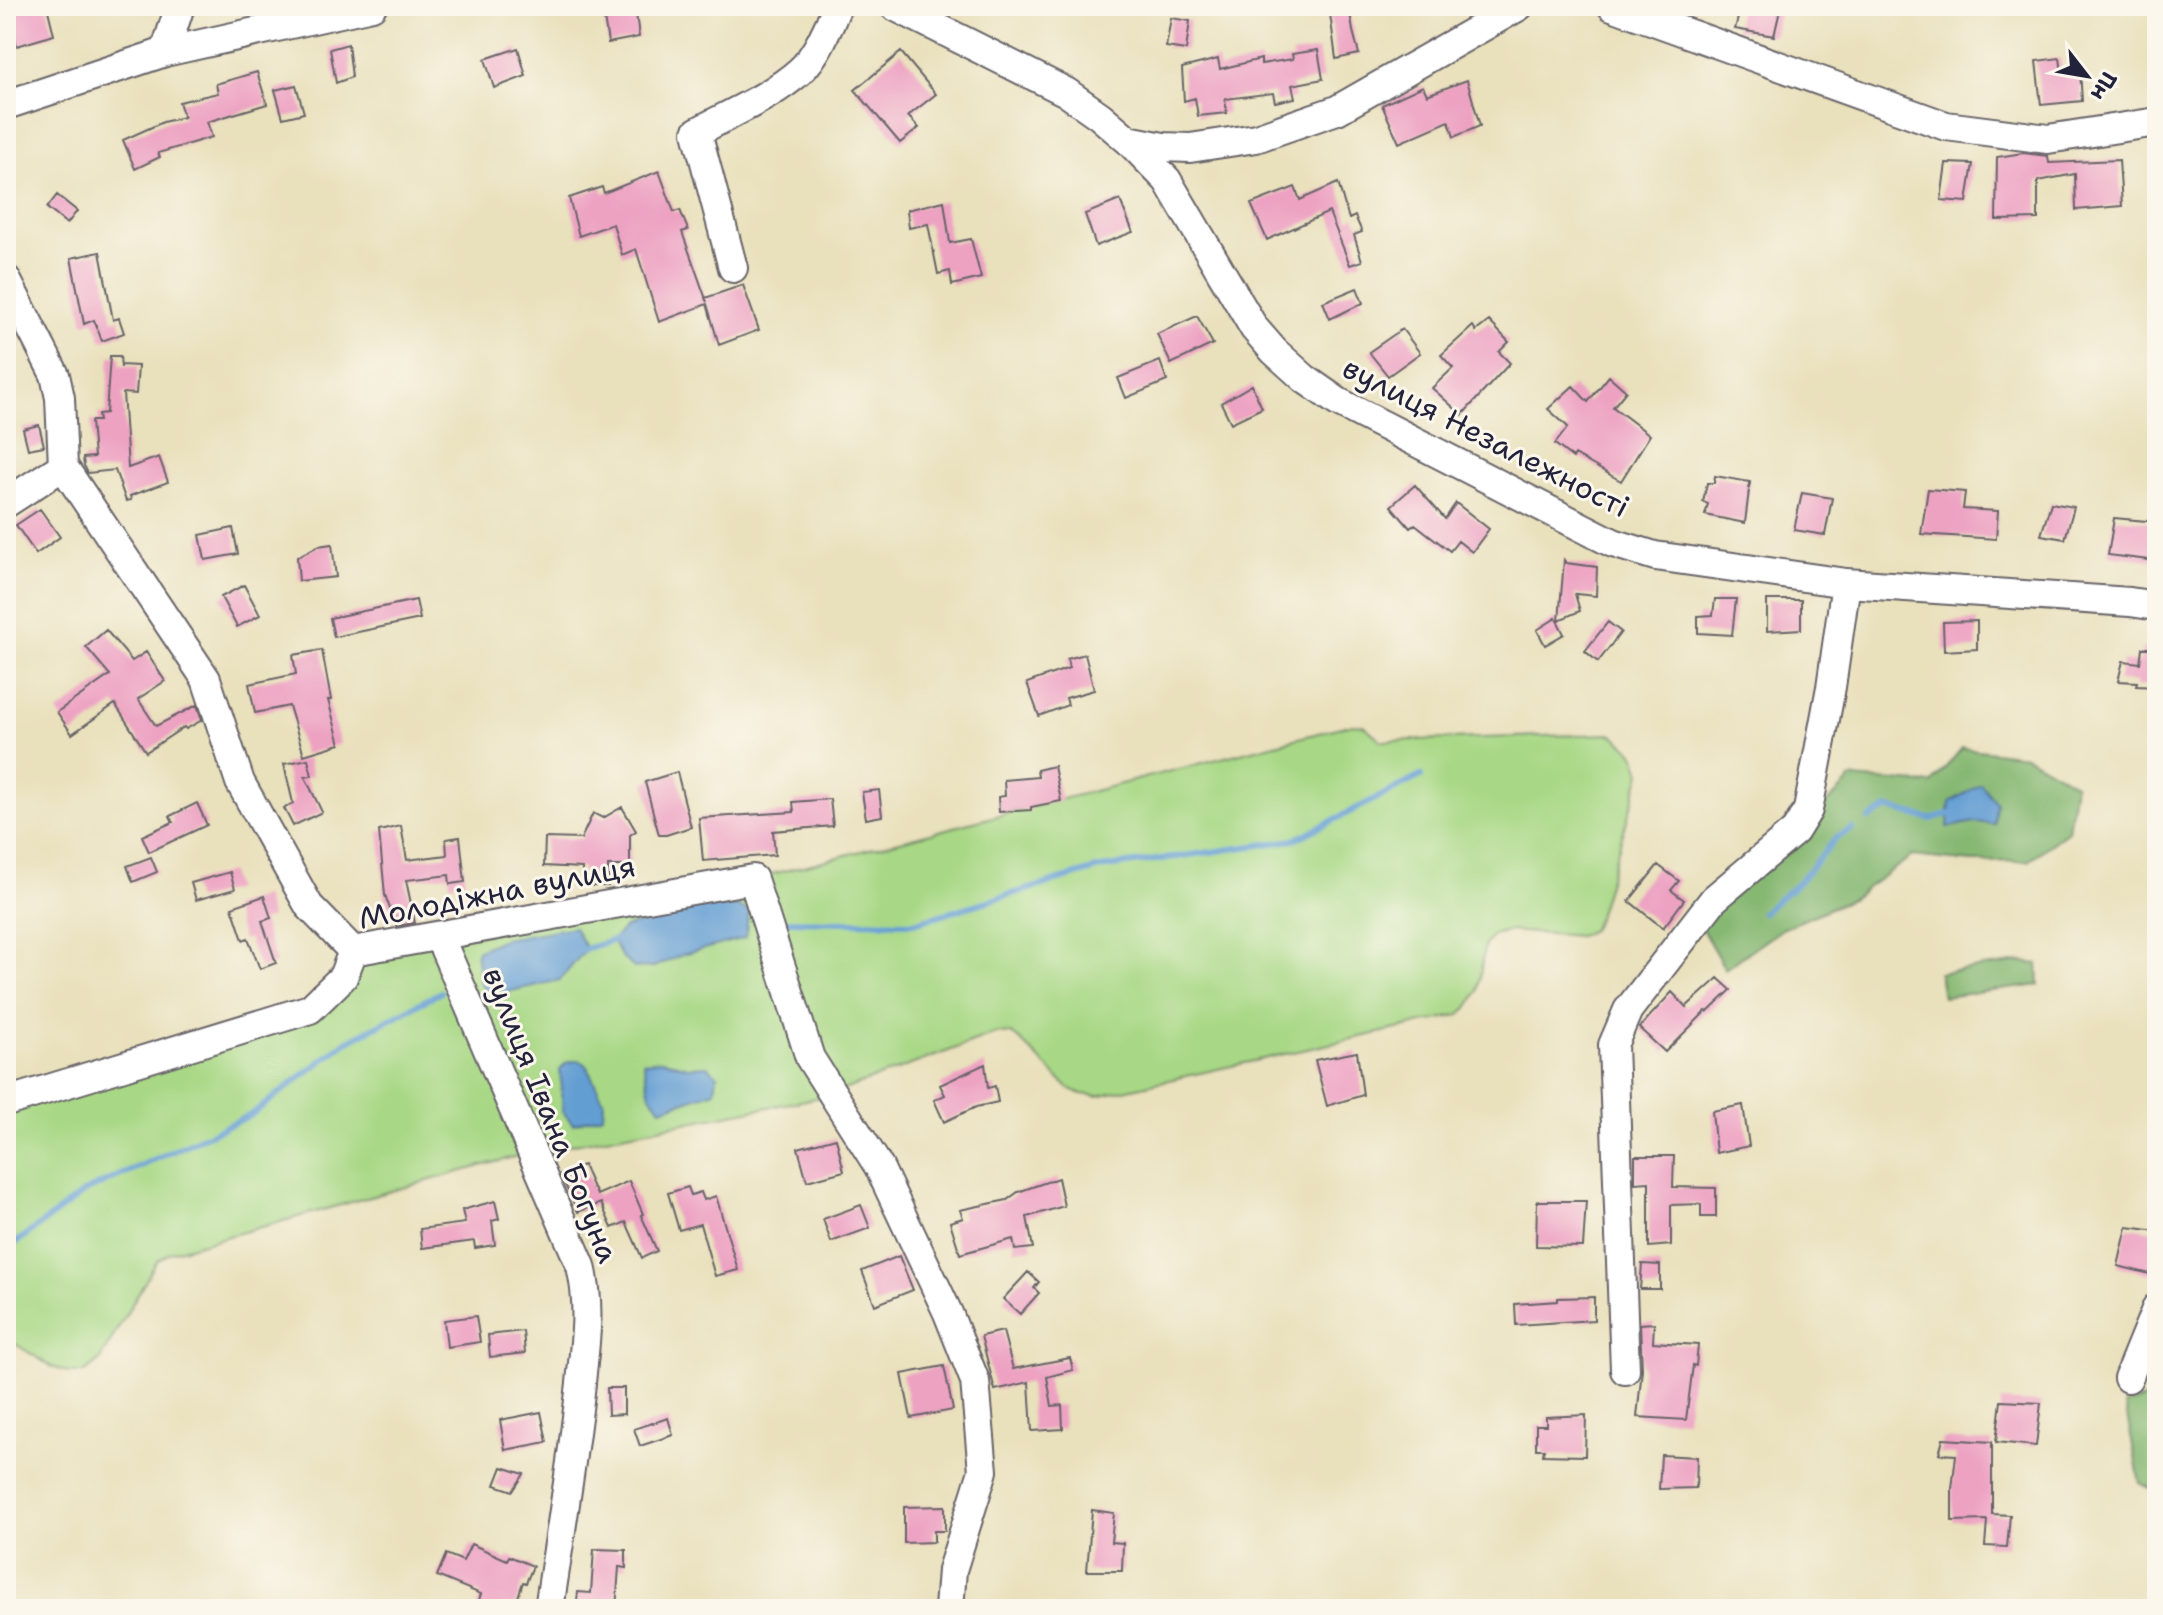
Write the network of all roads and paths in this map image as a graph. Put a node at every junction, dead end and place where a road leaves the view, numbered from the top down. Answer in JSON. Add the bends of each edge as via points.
{"nodes":[{"id":1,"x":180,"y":6,"type":"edge"},
{"id":2,"x":372,"y":6,"type":"edge"},
{"id":3,"x":837,"y":6,"type":"edge"},
{"id":4,"x":894,"y":6,"type":"edge"},
{"id":5,"x":1519,"y":6,"type":"edge"},
{"id":6,"x":1612,"y":6,"type":"edge"},
{"id":7,"x":165,"y":52,"type":"junction"},
{"id":8,"x":6,"y":105,"type":"edge"},
{"id":9,"x":2157,"y":122,"type":"edge"},
{"id":10,"x":1128,"y":140,"type":"junction"},
{"id":11,"x":733,"y":268,"type":"dead end"},
{"id":12,"x":6,"y":279,"type":"edge"},
{"id":13,"x":63,"y":466,"type":"junction"},
{"id":14,"x":6,"y":503,"type":"edge"},
{"id":15,"x":1846,"y":583,"type":"junction"},
{"id":16,"x":2157,"y":606,"type":"edge"},
{"id":17,"x":439,"y":936,"type":"junction"},
{"id":18,"x":353,"y":951,"type":"junction"},
{"id":19,"x":6,"y":1102,"type":"edge"},
{"id":20,"x":2157,"y":1307,"type":"edge"},
{"id":21,"x":1625,"y":1370,"type":"dead end"},
{"id":22,"x":2128,"y":1378,"type":"dead end"},
{"id":23,"x":549,"y":1609,"type":"edge"},
{"id":24,"x":949,"y":1609,"type":"edge"}],
"edges":[{"from":1,"to":7,"type":"street"},
{"from":2,"to":7,"type":"street"},
{"from":3,"to":11,"type":"street","via":[[803,69],[697,132]]},
{"from":4,"to":10,"type":"street","name":"вулиця Незалежності","via":[[1066,92]]},
{"from":5,"to":10,"type":"street","via":[[1337,110],[1256,138],[1190,148]]},
{"from":6,"to":9,"type":"street","via":[[1946,126],[2048,139]]},
{"from":7,"to":8,"type":"street"},
{"from":10,"to":15,"type":"street","name":"вулиця Незалежності","via":[[1167,180],[1254,328],[1305,379],[1338,402],[1613,543],[1655,556]]},
{"from":12,"to":13,"type":"street","via":[[55,375]]},
{"from":13,"to":14,"type":"street"},
{"from":13,"to":18,"type":"street","via":[[206,679],[240,782],[309,906]]},
{"from":15,"to":16,"type":"street","name":"вулиця Незалежності"},
{"from":15,"to":21,"type":"street","via":[[1808,810],[1795,831],[1714,899],[1628,1010],[1613,1045]]},
{"from":17,"to":18,"type":"street","name":"Молодіжна вулиця"},
{"from":17,"to":23,"type":"street","name":"вулиця Івана Богуна","via":[[586,1286],[576,1430]]},
{"from":17,"to":24,"type":"street","name":"Молодіжна вулиця","via":[[753,879],[810,1058],[879,1167],[975,1381],[983,1471],[952,1570]]},
{"from":18,"to":19,"type":"street","name":"Молодіжна вулиця","via":[[343,977],[310,1009]]},
{"from":20,"to":22,"type":"street"}]}
